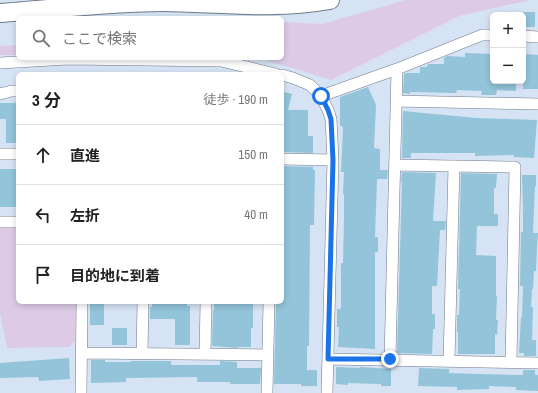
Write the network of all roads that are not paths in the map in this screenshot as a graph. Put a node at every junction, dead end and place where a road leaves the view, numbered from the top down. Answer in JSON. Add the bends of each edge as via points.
{"nodes":[{"id":1,"x":330,"y":0,"type":"edge"},
{"id":2,"x":0,"y":13,"type":"edge"},
{"id":3,"x":490,"y":35,"type":"edge"},
{"id":4,"x":526,"y":36,"type":"edge"},
{"id":5,"x":538,"y":37,"type":"edge"},
{"id":6,"x":51,"y":60,"type":"edge"},
{"id":7,"x":144,"y":60,"type":"edge"},
{"id":8,"x":0,"y":63,"type":"edge"},
{"id":9,"x":397,"y":69,"type":"junction"},
{"id":10,"x":268,"y":72,"type":"edge"},
{"id":11,"x":284,"y":76,"type":"edge"},
{"id":12,"x":16,"y":91,"type":"edge"},
{"id":13,"x":0,"y":94,"type":"edge"},
{"id":14,"x":321,"y":96,"type":"junction"},
{"id":15,"x":396,"y":101,"type":"junction"},
{"id":16,"x":538,"y":104,"type":"edge"},
{"id":17,"x":0,"y":154,"type":"edge"},
{"id":18,"x":16,"y":154,"type":"edge"},
{"id":19,"x":284,"y":159,"type":"edge"},
{"id":20,"x":333,"y":160,"type":"junction"},
{"id":21,"x":395,"y":165,"type":"junction"},
{"id":22,"x":454,"y":166,"type":"junction"},
{"id":23,"x":0,"y":222,"type":"edge"},
{"id":24,"x":16,"y":222,"type":"edge"},
{"id":25,"x":82,"y":304,"type":"edge"},
{"id":26,"x":143,"y":304,"type":"edge"},
{"id":27,"x":206,"y":304,"type":"edge"},
{"id":28,"x":269,"y":304,"type":"edge"},
{"id":29,"x":81,"y":353,"type":"junction"},
{"id":30,"x":142,"y":353,"type":"junction"},
{"id":31,"x":205,"y":354,"type":"junction"},
{"id":32,"x":268,"y":355,"type":"junction"},
{"id":33,"x":328,"y":359,"type":"junction"},
{"id":34,"x":390,"y":359,"type":"junction"},
{"id":35,"x":449,"y":361,"type":"junction"},
{"id":36,"x":511,"y":362,"type":"junction"},
{"id":37,"x":538,"y":363,"type":"edge"},
{"id":38,"x":81,"y":393,"type":"edge"},
{"id":39,"x":267,"y":393,"type":"edge"},
{"id":40,"x":327,"y":393,"type":"edge"}],
"edges":[{"from":1,"to":2,"type":"highway","via":[[262,6],[163,2]]},
{"from":3,"to":9,"type":"street","via":[[482,35]]},
{"from":4,"to":5,"type":"street"},
{"from":6,"to":8,"type":"street"},
{"from":7,"to":10,"type":"street","via":[[221,61]]},
{"from":9,"to":14,"type":"street"},
{"from":9,"to":15,"type":"street"},
{"from":11,"to":14,"type":"street","via":[[310,85]]},
{"from":12,"to":13,"type":"street"},
{"from":14,"to":20,"type":"street","via":[[331,119]]},
{"from":15,"to":16,"type":"street"},
{"from":15,"to":21,"type":"street"},
{"from":17,"to":18,"type":"street"},
{"from":19,"to":20,"type":"street"},
{"from":20,"to":33,"type":"street"},
{"from":21,"to":22,"type":"street"},
{"from":21,"to":34,"type":"street"},
{"from":22,"to":35,"type":"street"},
{"from":22,"to":36,"type":"street","via":[[515,167]]},
{"from":23,"to":24,"type":"street"},
{"from":25,"to":29,"type":"street"},
{"from":26,"to":30,"type":"street"},
{"from":27,"to":31,"type":"street"},
{"from":28,"to":32,"type":"street"},
{"from":29,"to":30,"type":"street"},
{"from":29,"to":38,"type":"street"},
{"from":30,"to":31,"type":"street"},
{"from":31,"to":32,"type":"street"},
{"from":32,"to":39,"type":"street"},
{"from":33,"to":34,"type":"street"},
{"from":33,"to":40,"type":"street"},
{"from":34,"to":35,"type":"street"},
{"from":35,"to":36,"type":"street"},
{"from":36,"to":37,"type":"street"}]}
